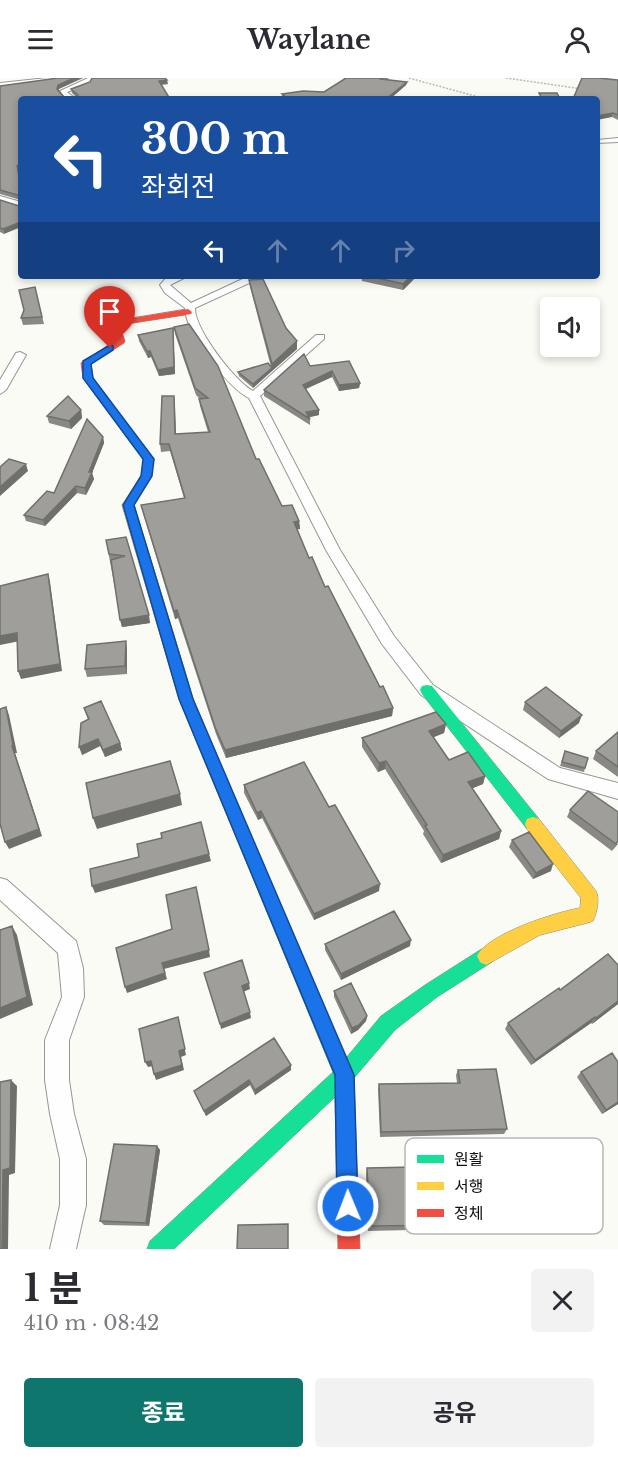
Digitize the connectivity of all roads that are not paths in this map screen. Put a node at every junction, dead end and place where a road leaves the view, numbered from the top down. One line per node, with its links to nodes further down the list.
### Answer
1 (65, 78): 5 (street)
2 (90, 78): 6 (street)
3 (603, 78): 4 (street)
4 (618, 80)
5 (0, 85)
6 (66, 96)
7 (618, 140): 8 (street)
8 (600, 142)
9 (0, 199): 10 (street)
10 (18, 204)
11 (174, 279): 13 (street)
12 (251, 279): 13 (street)
13 (189, 309): 17 (street); 21 (street)
14 (320, 338): 17 (street)
15 (20, 354): 16 (street)
16 (0, 390)
17 (254, 396): 18 (street)
18 (427, 690): 19 (street); 21 (street)
19 (618, 791)
20 (0, 886): 22 (street)
21 (344, 1075): 23 (street); 24 (street)
22 (63, 1249)
23 (158, 1249)
24 (349, 1249)

